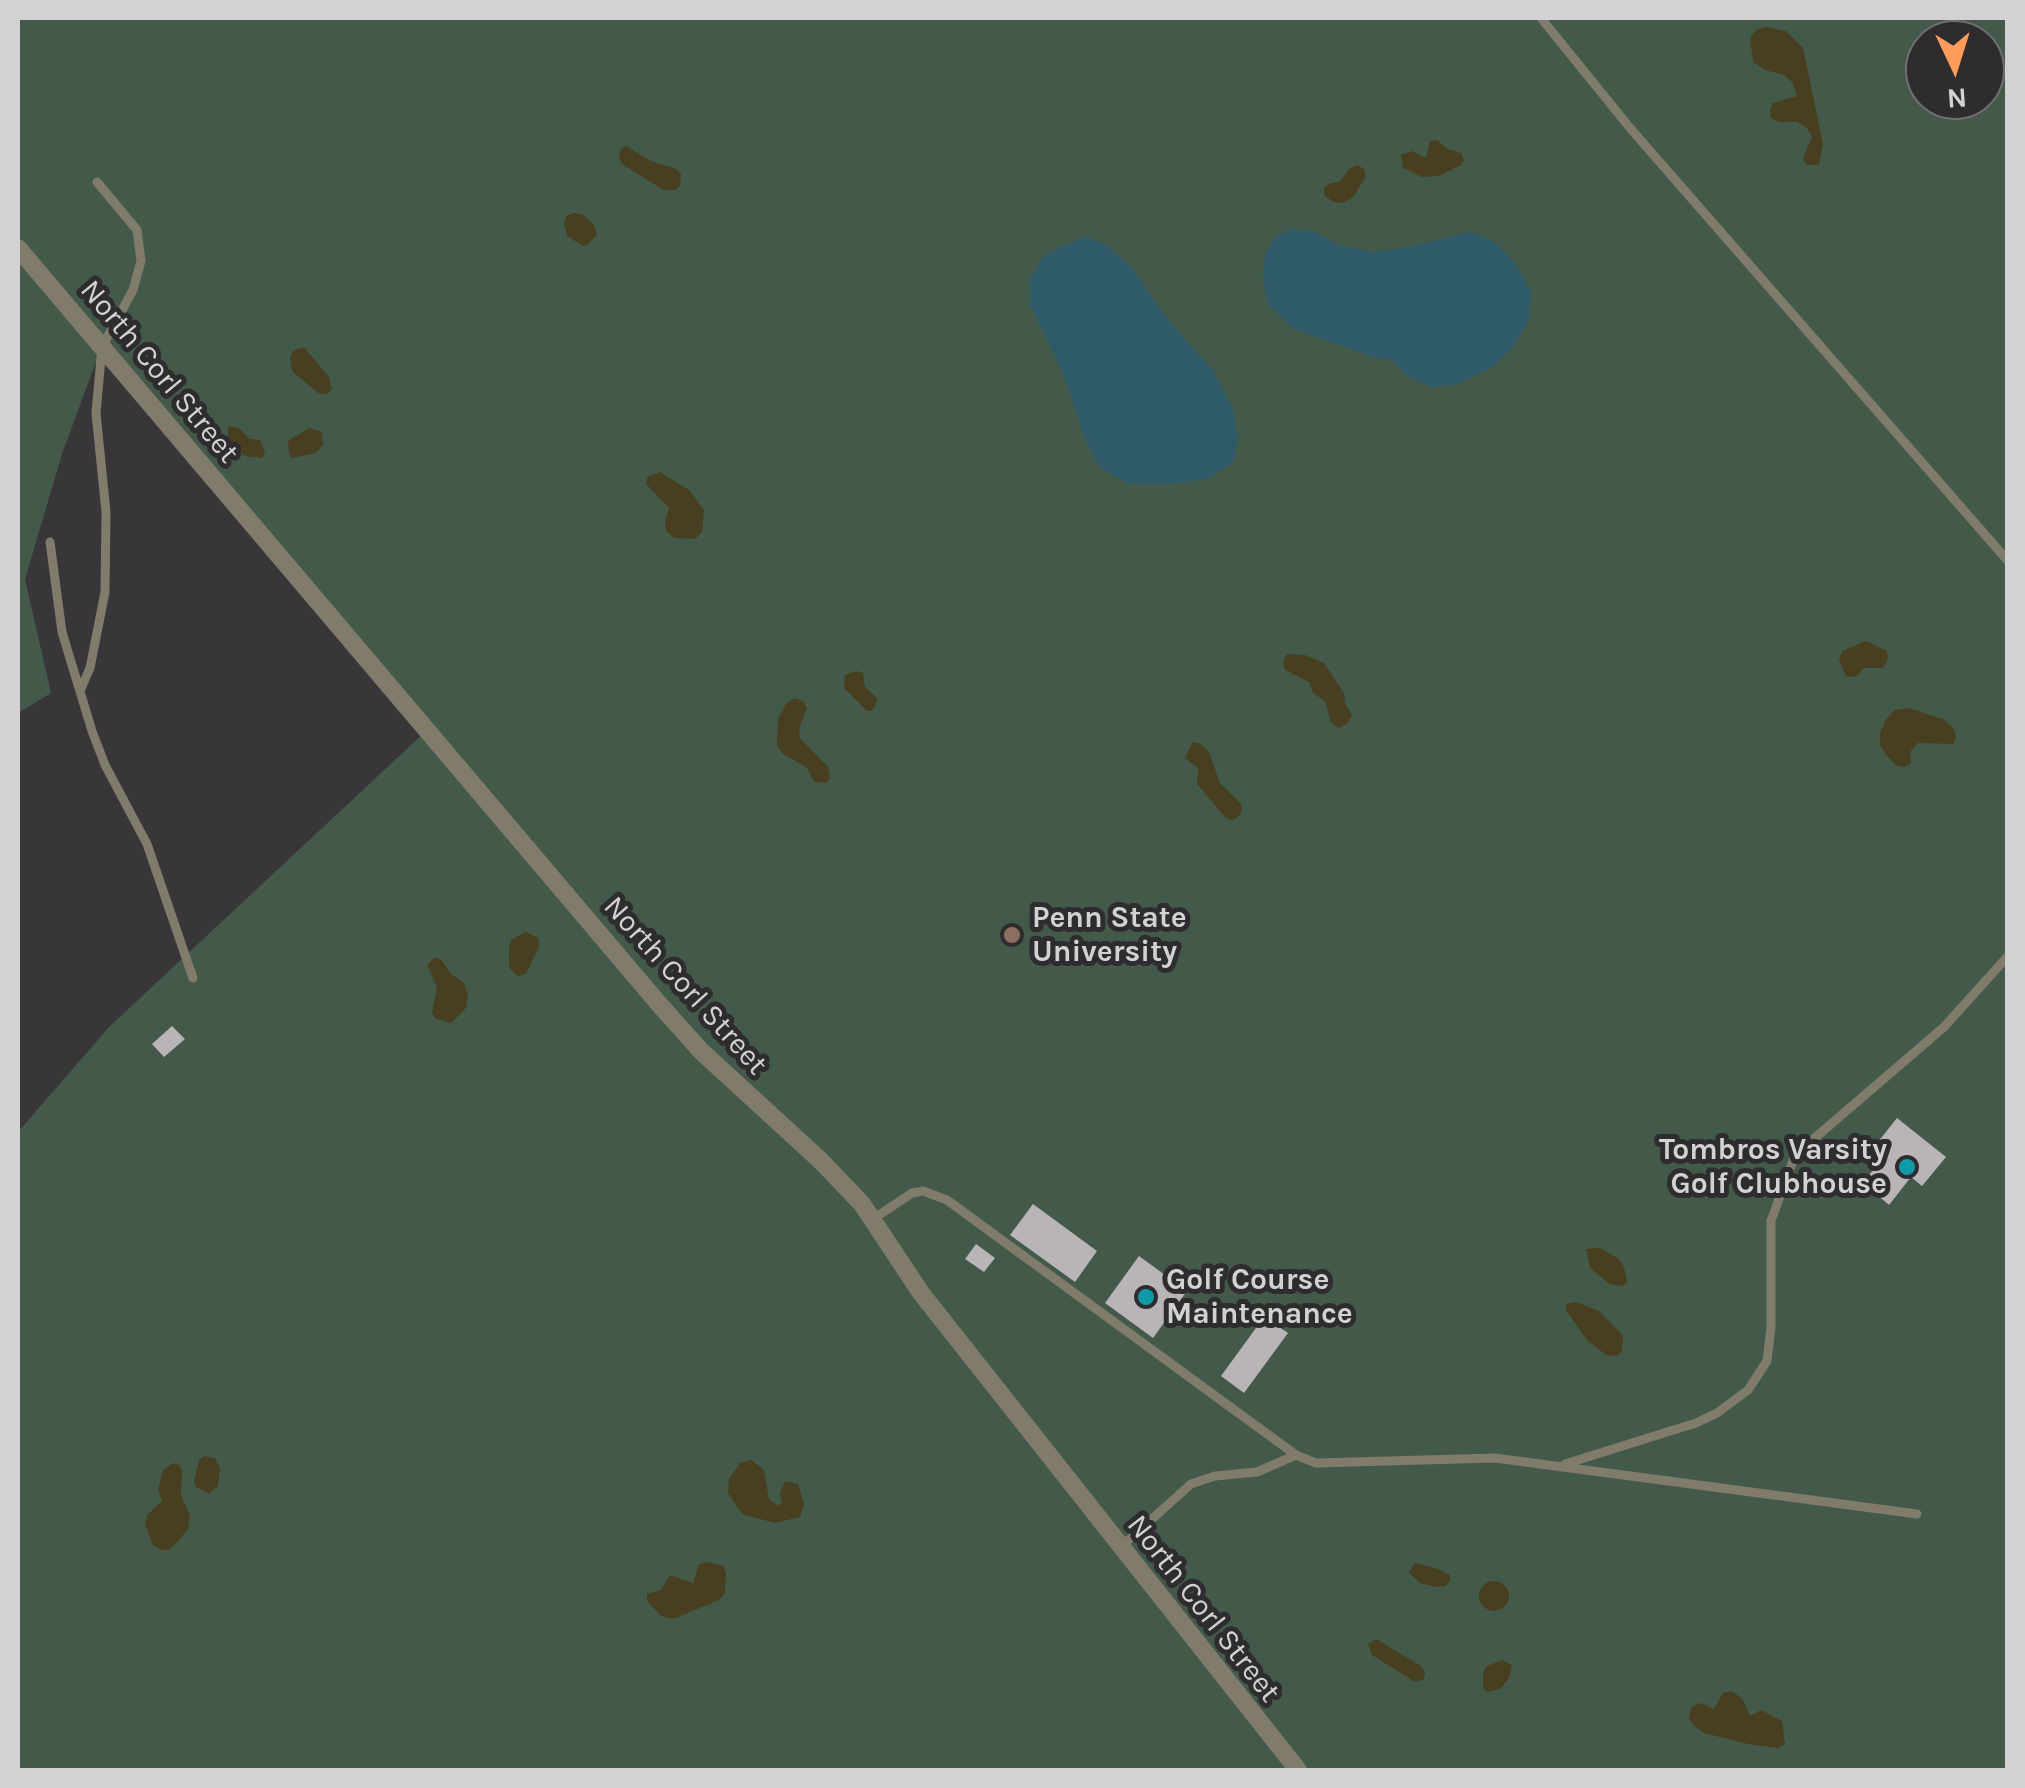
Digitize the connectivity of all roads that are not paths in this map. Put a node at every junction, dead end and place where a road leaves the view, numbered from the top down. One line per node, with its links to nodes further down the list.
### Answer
1 (1541, 18): 6 (lane)
2 (97, 182): 4 (lane)
3 (18, 248): 4 (street, North Corl Street)
4 (102, 347): 7 (lane); 10 (street, North Corl Street)
5 (50, 542): 7 (lane)
6 (2008, 561)
7 (80, 691): 9 (lane)
8 (2008, 956): 12 (lane)
9 (193, 978)
10 (872, 1219): 11 (lane); 14 (street, North Corl Street)
11 (1296, 1455): 12 (lane); 14 (lane)
12 (1561, 1465): 13 (lane)
13 (1917, 1514)
14 (1119, 1548): 15 (street, North Corl Street)
15 (1298, 1770)

